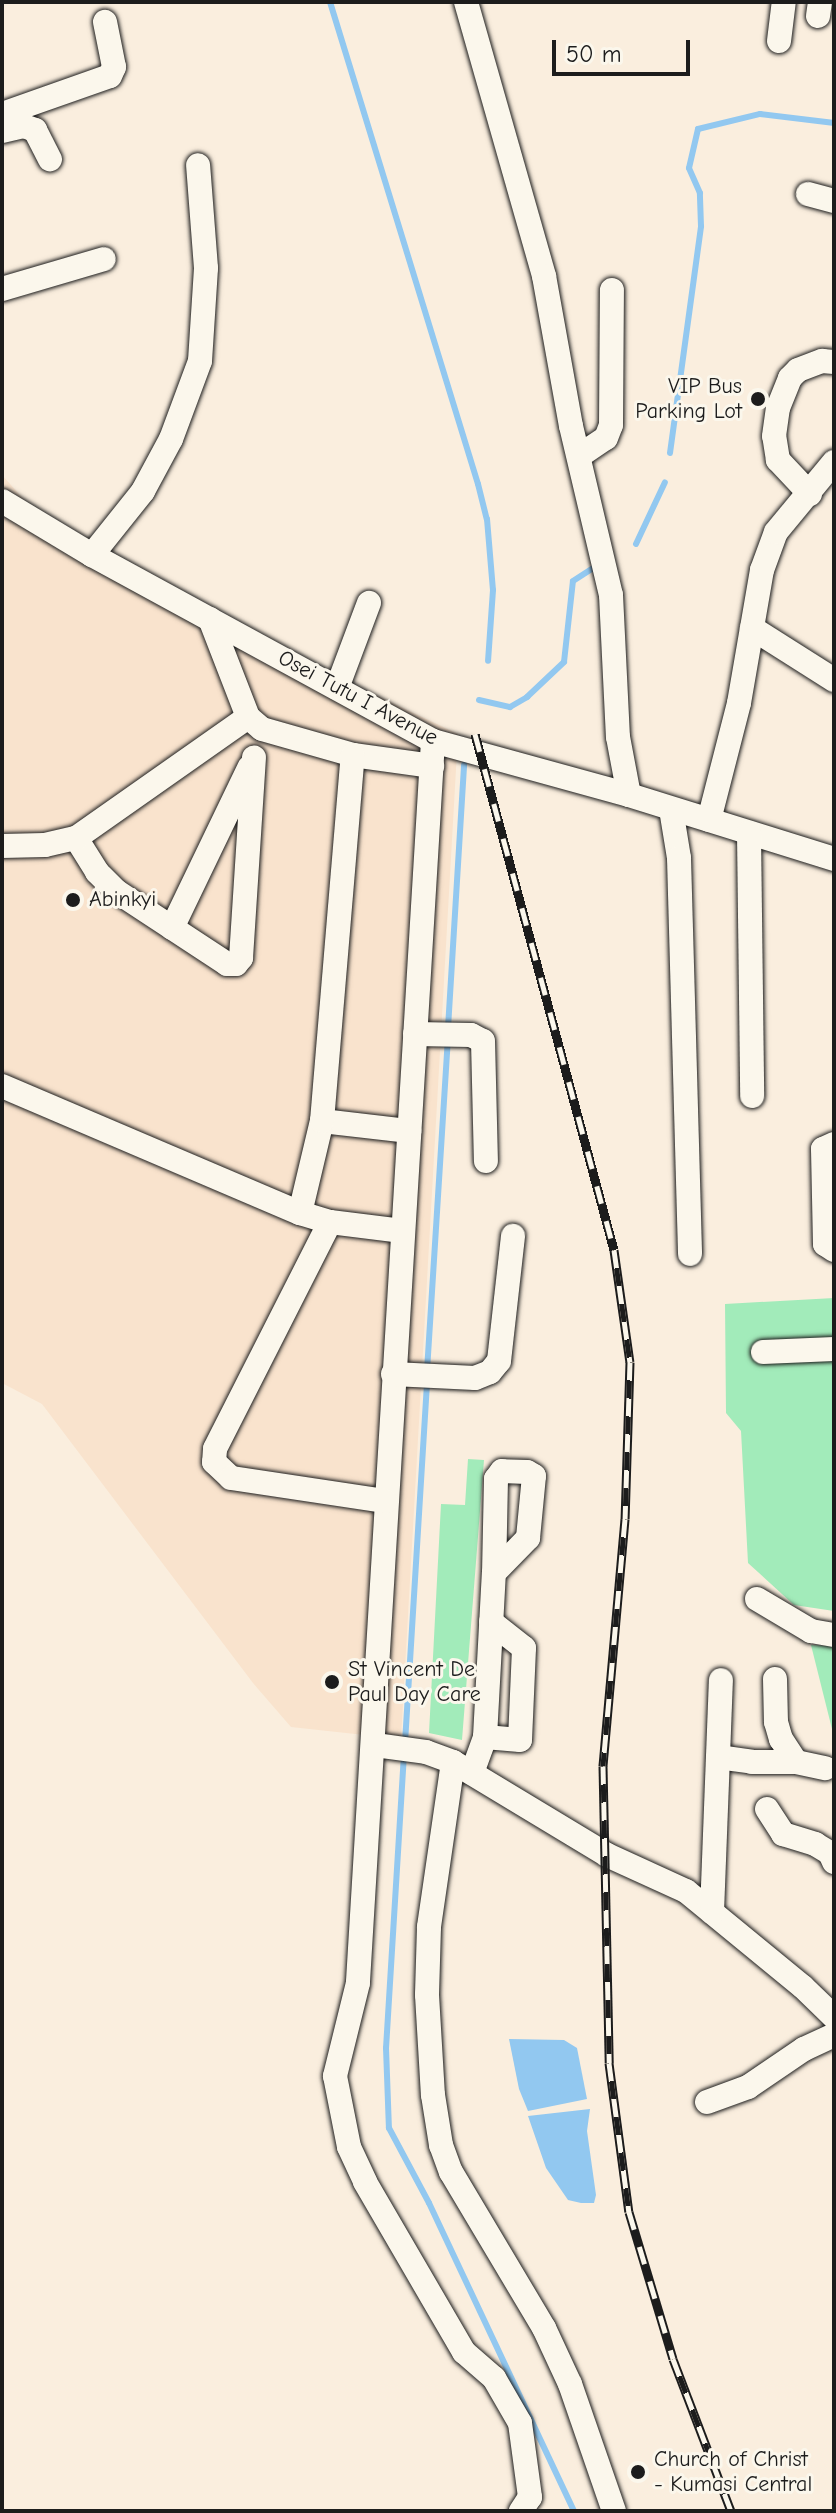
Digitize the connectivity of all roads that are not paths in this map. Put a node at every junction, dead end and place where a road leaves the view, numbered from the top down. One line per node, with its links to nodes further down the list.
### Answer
1 (466, 2): 15 (street)
2 (784, 2): 4 (street)
3 (105, 22): 5 (street)
4 (779, 41)
5 (2, 114)
6 (2, 131): 7 (street)
7 (50, 159)
8 (198, 165): 19 (street)
9 (808, 194): 10 (street)
10 (834, 201)
11 (104, 259): 12 (street)
12 (2, 289)
13 (612, 290): 15 (street)
14 (834, 362): 17 (street)
15 (579, 456): 30 (street)
16 (834, 462): 17 (street)
17 (810, 494): 22 (street)
18 (2, 501): 19 (street, Osei Tutu I Avenue)
19 (92, 555): 21 (street, Osei Tutu I Avenue)
20 (369, 603): 24 (street)
21 (210, 619): 24 (street, Osei Tutu I Avenue); 25 (street)
22 (752, 628): 23 (street); 32 (street)
23 (834, 680)
24 (337, 688): 26 (street, Osei Tutu I Avenue)
25 (255, 723): 27 (street); 28 (street); 34 (street)
26 (433, 741): 29 (street); 30 (street, Osei Tutu I Avenue)
27 (353, 755): 29 (street); 41 (street)
28 (254, 757): 37 (street); 37 (street)
29 (432, 766): 38 (street)
30 (629, 795): 31 (street, Osei Tutu I Avenue)
31 (671, 809): 32 (street, Osei Tutu I Avenue); 50 (street)
32 (709, 820): 33 (street, Osei Tutu I Avenue)
33 (749, 833): 36 (street, Osei Tutu I Avenue); 40 (street)
34 (76, 838): 35 (street); 37 (street)
35 (2, 846)
36 (834, 859)
37 (172, 928)
38 (415, 1034): 42 (street); 44 (street)
39 (2, 1086): 45 (street)
40 (752, 1096)
41 (322, 1121): 42 (street); 45 (street)
42 (409, 1131): 47 (street)
43 (834, 1144): 49 (street)
44 (486, 1161)
45 (300, 1213): 46 (street)
46 (330, 1222): 47 (street); 54 (street)
47 (402, 1231): 53 (street)
48 (513, 1236): 53 (street)
49 (834, 1250)
50 (690, 1254)
51 (834, 1349): 52 (street)
52 (763, 1352)
53 (393, 1374): 54 (street)
54 (385, 1501): 62 (street)
55 (494, 1573): 57 (street)
56 (757, 1599): 58 (street)
57 (491, 1622): 61 (street); 61 (street)
58 (834, 1635)
59 (775, 1679): 64 (street)
60 (721, 1680): 63 (street)
61 (485, 1737): 65 (street)
62 (383, 1746): 65 (street); 73 (street)
63 (718, 1757): 64 (street); 69 (street)
64 (796, 1762): 66 (street)
65 (462, 1768): 69 (street); 74 (street)
66 (825, 1768)
67 (767, 1809): 68 (street)
68 (834, 1862)
69 (712, 1912): 70 (street)
70 (834, 2017)
71 (834, 2035): 72 (street)
72 (707, 2102)
73 (521, 2511)
74 (614, 2511)

